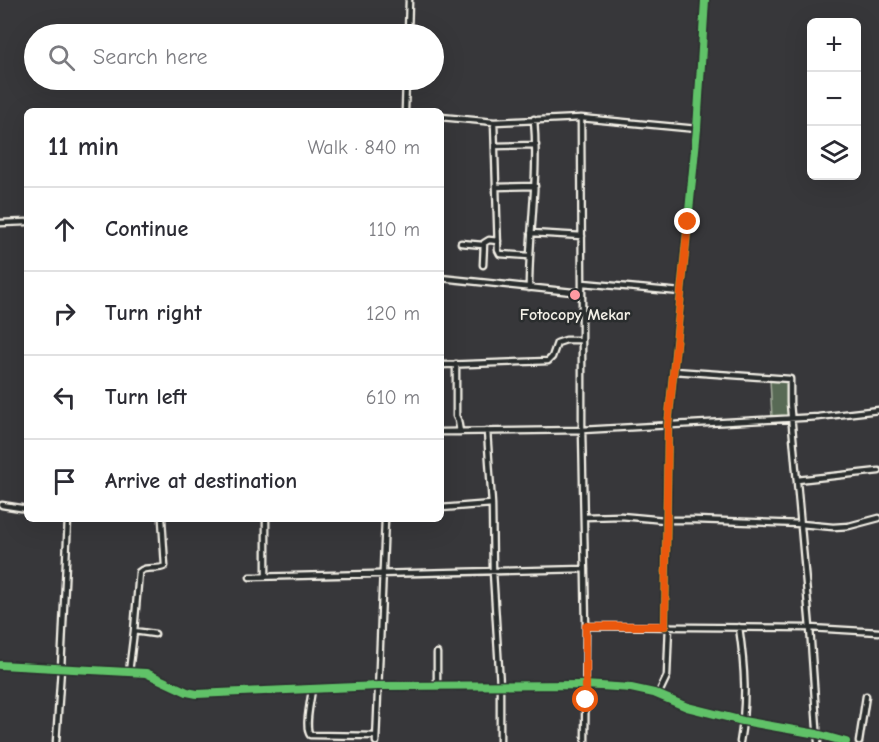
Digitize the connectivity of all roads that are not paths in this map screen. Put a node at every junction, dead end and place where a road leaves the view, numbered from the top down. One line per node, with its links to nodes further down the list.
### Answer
1 (409, 0): 3 (street)
2 (705, 0): 10 (street)
3 (408, 24)
4 (406, 90): 5 (street)
5 (405, 108)
6 (444, 117): 9 (street)
7 (581, 118): 8 (street); 10 (street); 18 (street)
8 (534, 119): 9 (street); 11 (street)
9 (494, 122): 12 (street)
10 (697, 129): 27 (street)
11 (536, 145): 12 (street); 13 (street)
12 (495, 146): 14 (street)
13 (536, 186): 14 (street); 17 (street)
14 (496, 187): 19 (street)
15 (24, 222): 16 (street)
16 (0, 223)
17 (531, 233): 18 (street); 22 (street)
18 (582, 236): 25 (street)
19 (498, 241): 21 (street); 22 (street)
20 (461, 243): 21 (street)
21 (483, 245): 23 (street)
22 (529, 256): 26 (street)
23 (483, 265)
24 (444, 278): 26 (street)
25 (583, 283): 27 (street); 28 (street)
26 (529, 288): 28 (street)
27 (681, 292): 32 (street)
28 (582, 293): 29 (street)
29 (581, 340): 30 (street); 36 (street)
30 (456, 364): 31 (street); 39 (street)
31 (444, 365)
32 (674, 372): 34 (street); 35 (street)
33 (879, 410): 34 (street)
34 (792, 418): 35 (street); 41 (street)
35 (668, 426): 36 (street); 48 (street)
36 (582, 430): 37 (street); 46 (street)
37 (487, 431): 39 (street); 42 (street)
38 (444, 432): 39 (street)
39 (460, 432)
40 (879, 471): 41 (street)
41 (797, 480): 53 (street)
42 (492, 504): 44 (street); 55 (street)
43 (2, 505): 45 (street)
44 (444, 508)
45 (24, 509)
46 (584, 517): 48 (street); 54 (street)
47 (879, 519): 53 (street)
48 (665, 520): 53 (street); 60 (street)
49 (68, 522): 68 (street)
50 (162, 522): 63 (street)
51 (267, 522): 57 (street)
52 (385, 522): 56 (street)
53 (801, 524): 62 (street)
54 (585, 569): 55 (street); 59 (street)
55 (493, 572): 56 (street); 70 (street)
56 (384, 574): 57 (street); 72 (street)
57 (266, 576): 58 (street)
58 (250, 577)
59 (586, 626): 60 (street); 71 (street)
60 (667, 626): 61 (street); 75 (street)
61 (739, 627): 62 (street); 77 (street)
62 (810, 628): 64 (street); 78 (street)
63 (134, 631): 65 (street); 69 (street)
64 (879, 632)
65 (155, 634)
66 (436, 653): 73 (street)
67 (0, 665): 68 (street)
68 (61, 669): 69 (street); 80 (street)
69 (129, 672): 74 (street)
70 (500, 685): 71 (street); 73 (street); 81 (street)
71 (585, 685): 75 (street); 82 (street)
72 (378, 686): 73 (street); 74 (street); 79 (street)
73 (437, 686)
74 (312, 689): 79 (street)
75 (656, 694): 77 (street)
76 (866, 696): 86 (street)
77 (743, 722): 78 (street); 83 (street)
78 (817, 734): 84 (street); 85 (street)
79 (376, 739)
80 (56, 742)
81 (500, 742)
82 (585, 742)
83 (740, 742)
84 (818, 742)
85 (846, 742)
86 (859, 742)

